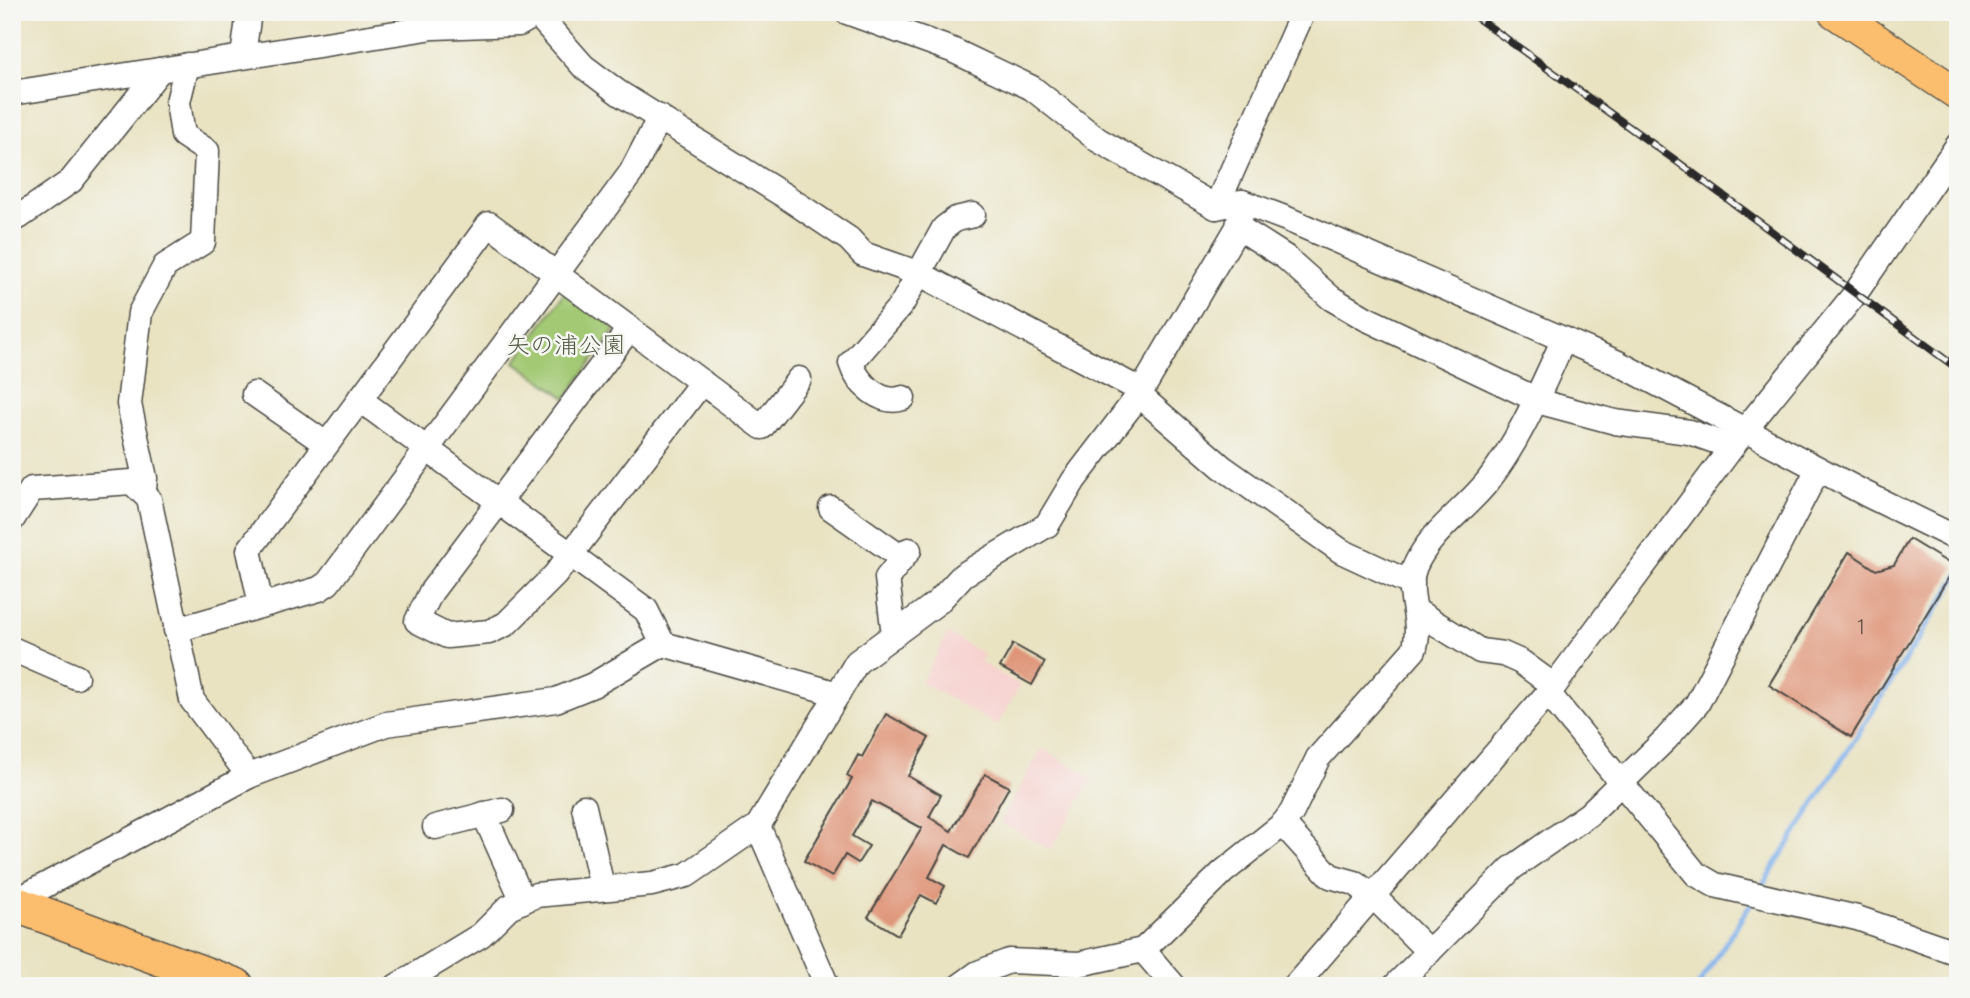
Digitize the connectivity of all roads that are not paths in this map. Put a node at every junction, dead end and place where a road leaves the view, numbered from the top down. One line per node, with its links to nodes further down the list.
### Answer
1 (249, 12): 6 (street)
2 (1303, 12): 14 (street)
3 (1835, 12): 10 (main road)
4 (539, 13): 6 (street); 11 (street)
5 (852, 13): 14 (street)
6 (243, 56): 7 (street)
7 (187, 65): 8 (street); 34 (street)
8 (160, 70): 9 (street); 16 (street)
9 (12, 93)
10 (1958, 94)
11 (660, 117): 18 (street); 19 (street)
12 (1958, 145): 29 (street)
13 (1242, 202): 14 (street); 17 (street); 21 (street)
14 (1216, 207)
15 (972, 215): 19 (street)
16 (12, 218)
17 (1238, 227): 24 (street); 28 (street)
18 (557, 273): 20 (street); 27 (street); 31 (street)
19 (920, 274): 24 (street); 26 (street)
20 (630, 328): 23 (street); 35 (street)
21 (1564, 339): 28 (street); 29 (street)
22 (799, 379): 23 (street)
23 (702, 382): 39 (street)
24 (1140, 393): 40 (street); 44 (street)
25 (254, 394): 30 (street)
26 (903, 398)
27 (359, 399): 30 (street); 31 (street)
28 (1536, 400): 29 (street); 40 (street)
29 (1738, 439): 32 (street); 48 (street)
30 (326, 444): 41 (street)
31 (428, 448): 35 (street); 41 (street)
32 (1818, 469): 38 (street); 51 (street)
33 (22, 484): 34 (street); 37 (street)
34 (144, 491): 43 (street)
35 (499, 502): 39 (street); 39 (street)
36 (831, 508): 44 (street)
37 (12, 520)
38 (1958, 539)
39 (570, 555): 45 (street)
40 (1412, 584): 42 (street)
41 (261, 605): 43 (street)
42 (1416, 611): 48 (street); 53 (street)
43 (176, 630): 50 (street)
44 (894, 635): 49 (street)
45 (663, 644): 49 (street); 50 (street)
46 (12, 649): 47 (street)
47 (76, 677)
48 (1551, 690): 51 (street); 57 (street)
49 (838, 694): 54 (street)
50 (249, 776): 59 (street)
51 (1623, 782): 61 (street); 62 (street)
52 (584, 807): 56 (street)
53 (1283, 824): 57 (street); 60 (street)
54 (758, 826): 56 (street); 65 (street)
55 (435, 827): 58 (street)
56 (602, 887): 58 (street)
57 (1373, 896): 61 (street); 68 (street)
58 (523, 901): 64 (street)
59 (12, 903): 63 (highway)
60 (1143, 950): 66 (street); 67 (street)
61 (1429, 952): 69 (street)
62 (1958, 953)
63 (236, 986)
64 (397, 986)
65 (827, 986)
66 (960, 986)
67 (1174, 986)
68 (1295, 986)
69 (1395, 986)

